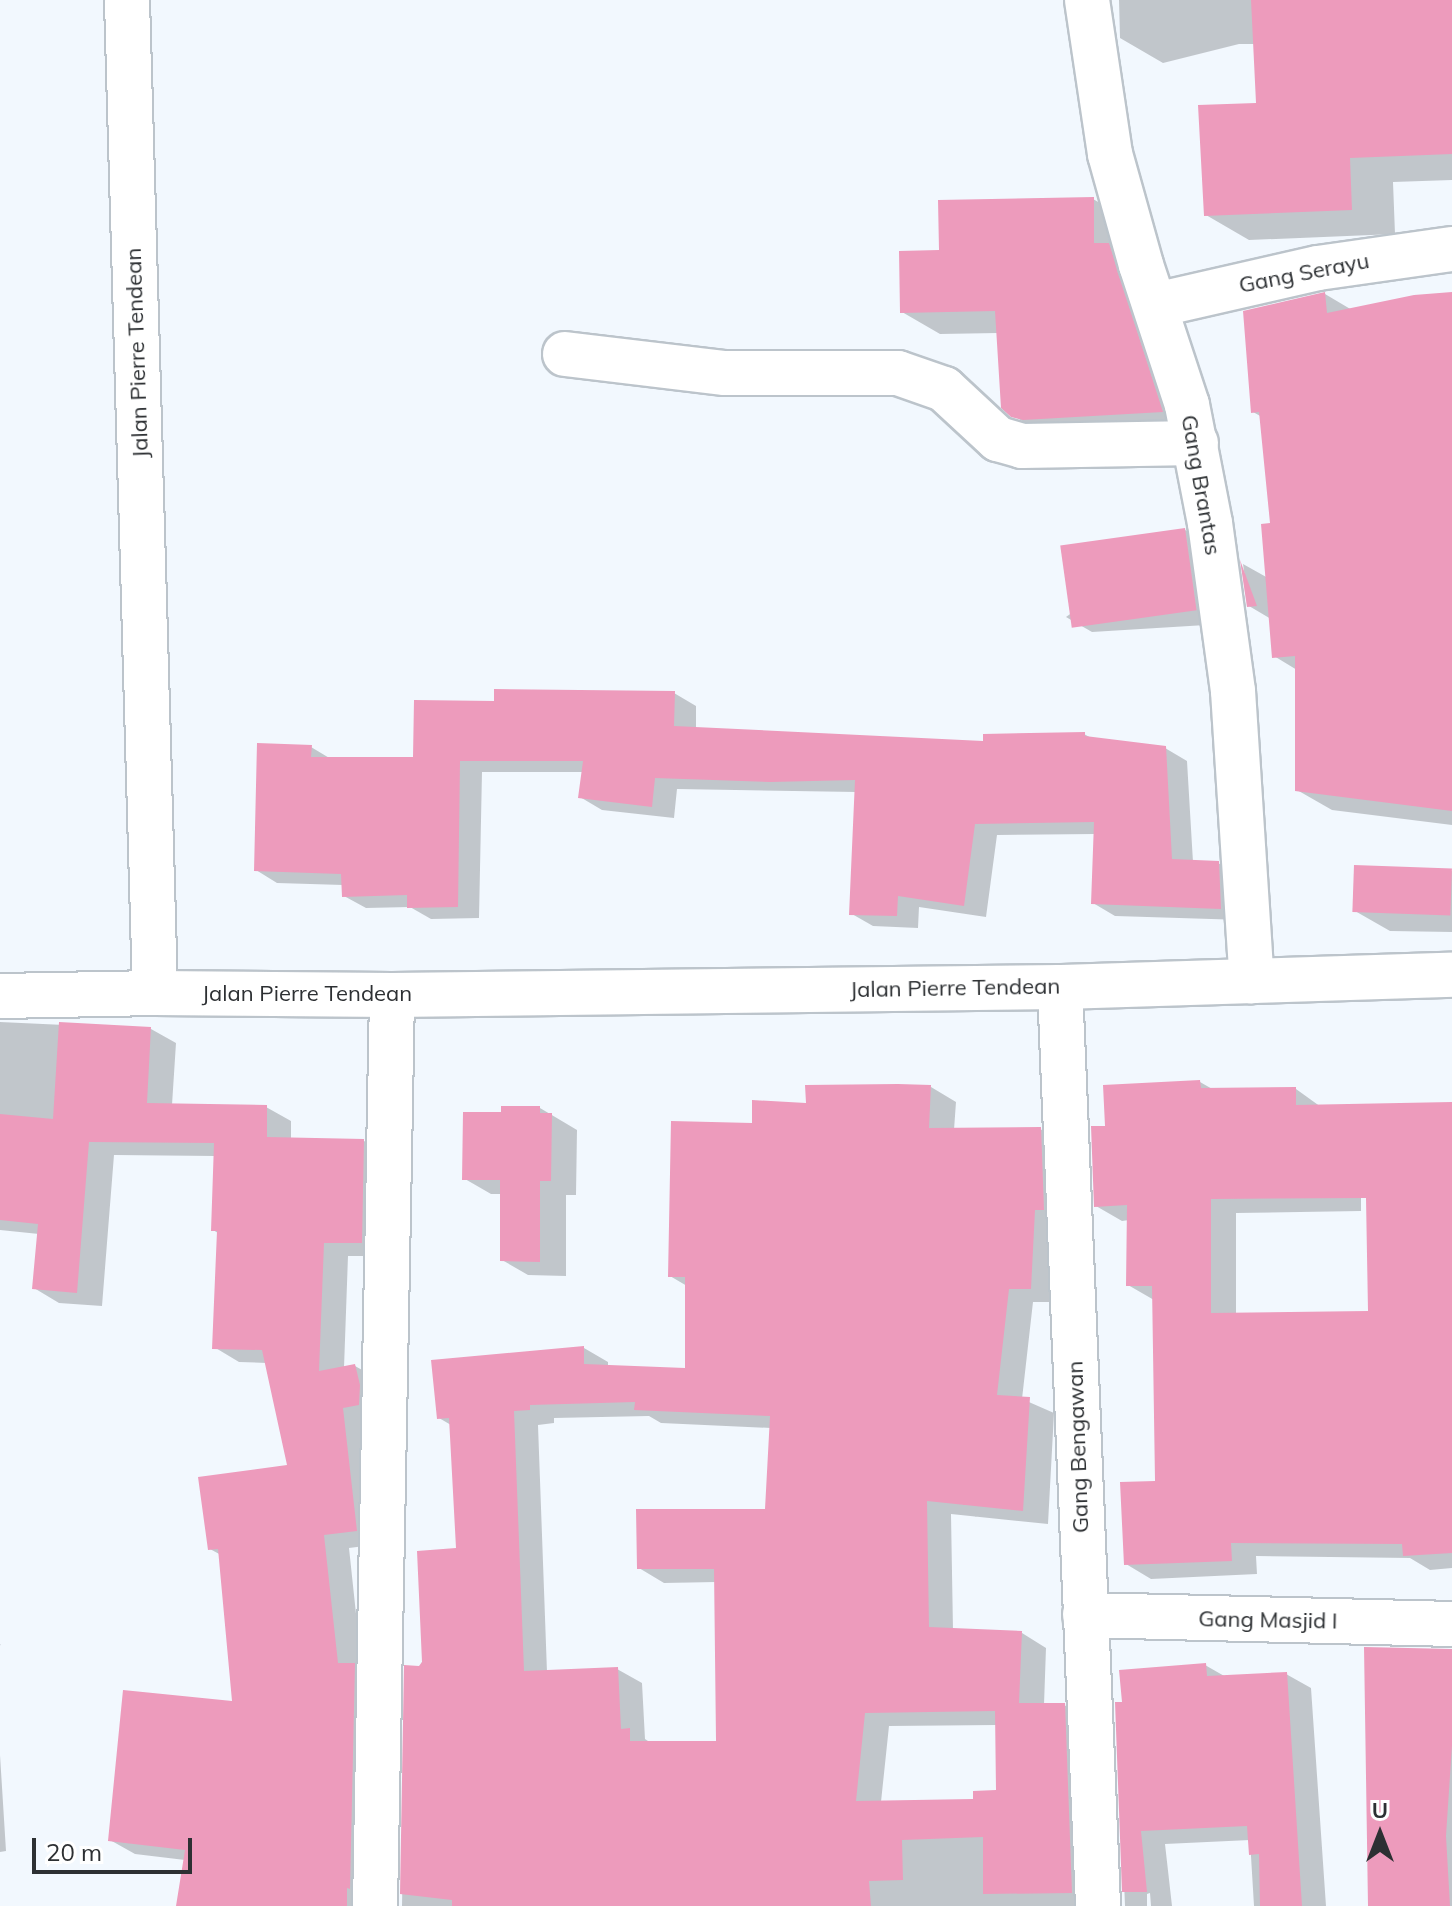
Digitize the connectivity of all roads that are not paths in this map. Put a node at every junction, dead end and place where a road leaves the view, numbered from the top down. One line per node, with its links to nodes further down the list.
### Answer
1 (127, 0): 10 (street, Jalan Pierre Tendean)
2 (1087, 0): 4 (street, Gang Brantas)
3 (1452, 249): 4 (street, Gang Serayu)
4 (1156, 305): 6 (street, Gang Brantas)
5 (565, 354): 6 (street)
6 (1196, 443): 8 (street, Gang Brantas)
7 (1452, 975): 8 (street, Jalan Pierre Tendean)
8 (1252, 981): 9 (street, Jalan Pierre Tendean)
9 (1060, 987): 11 (street, Jalan Pierre Tendean); 13 (street, Gang Bengawan)
10 (155, 993): 11 (street, Jalan Pierre Tendean); 12 (street)
11 (392, 995): 15 (street)
12 (0, 996)
13 (1085, 1615): 14 (street, Gang Masjid I); 16 (street, Gang Bengawan)
14 (1452, 1624)
15 (375, 1906)
16 (1098, 1906)

